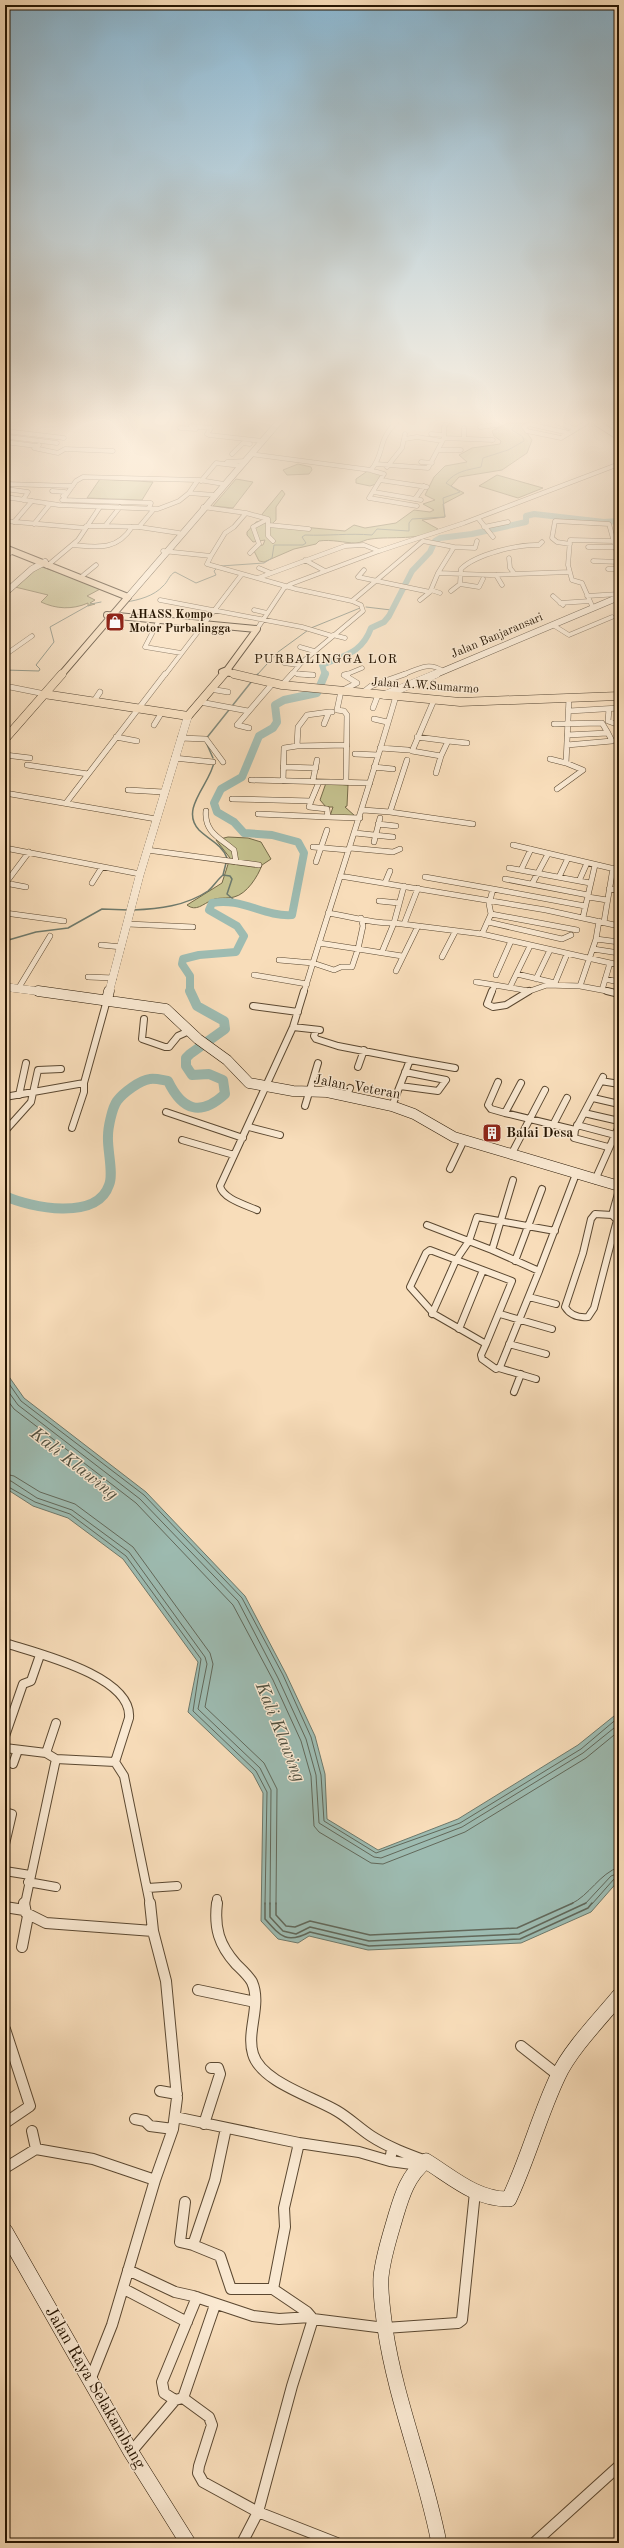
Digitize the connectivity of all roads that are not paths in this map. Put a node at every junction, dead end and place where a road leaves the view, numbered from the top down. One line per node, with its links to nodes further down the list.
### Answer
1 (477, 541): 16 (street)
2 (74, 542): 15 (street)
3 (120, 542): 15 (street)
4 (172, 542): 21 (street)
5 (173, 542): 21 (street)
6 (220, 542): 24 (street)
7 (258, 542): 23 (street)
8 (404, 542): 22 (street)
9 (422, 542): 49 (street)
10 (427, 542): 16 (street)
11 (542, 542): 44 (street)
12 (556, 542): 13 (street)
13 (570, 544): 39 (street)
14 (5, 545): 32 (main road)
15 (72, 545): 32 (street)
16 (454, 547): 41 (street)
17 (588, 547): 19 (street)
18 (5, 548): 20 (main road)
19 (617, 550): 30 (street)
20 (13, 551): 25 (street); 32 (main road)
21 (165, 551): 24 (street); 57 (street)
22 (379, 551): 28 (street); 37 (street)
23 (250, 554)
24 (211, 556): 43 (street)
25 (5, 557)
26 (509, 558): 42 (street)
27 (291, 559): 31 (street)
28 (305, 560): 31 (street); 37 (street)
29 (593, 561): 30 (street)
30 (619, 561)
31 (300, 562): 40 (street)
32 (48, 565): 46 (main road); 55 (street)
33 (96, 565): 46 (street)
34 (259, 568): 40 (street)
35 (608, 569): 36 (street)
36 (619, 569)
37 (325, 570): 52 (street)
38 (364, 570): 49 (street)
39 (570, 572): 42 (street); 60 (street)
40 (271, 573): 47 (street)
41 (438, 573): 44 (street); 53 (street)
42 (514, 573): 45 (street)
43 (242, 574): 47 (street); 66 (street)
44 (461, 574): 45 (street); 50 (street)
45 (496, 575): 51 (street)
46 (80, 578): 57 (main road)
47 (258, 578): 52 (street)
48 (482, 579): 50 (street)
49 (376, 581): 53 (street); 63 (street)
50 (460, 584): 54 (street)
51 (502, 584)
52 (286, 586): 63 (street); 67 (street)
53 (431, 591): 56 (street); 62 (street)
54 (451, 591)
55 (5, 593)
56 (440, 593)
57 (126, 596): 68 (main road)
58 (553, 596): 60 (street)
59 (619, 597): 60 (street); 64 (street, Jalan Banjaransari)
60 (588, 598): 64 (street)
61 (160, 600): 66 (street)
62 (420, 600)
63 (352, 601): 76 (street)
64 (593, 608): 73 (street, Jalan Banjaransari)
65 (254, 610): 67 (street)
66 (212, 611): 71 (street); 72 (street)
67 (268, 613): 71 (street)
68 (110, 616): 70 (main road); 96 (main road)
69 (612, 617): 73 (street)
70 (159, 620): 72 (main road); 80 (street)
71 (262, 621): 74 (street); 76 (street)
72 (202, 624): 74 (main road); 80 (street)
73 (553, 625): 85 (street, Jalan Banjaransari)
74 (257, 629): 86 (main road)
75 (32, 636): 81 (street)
76 (333, 636): 77 (street); 79 (street)
77 (345, 638)
78 (300, 647): 79 (street)
79 (314, 651): 83 (street)
80 (181, 653): 105 (street)
81 (5, 655)
82 (284, 663): 83 (street)
83 (298, 665): 87 (street)
84 (362, 668): 93 (street)
85 (442, 671): 97 (street); 98 (street, Jalan Banjaransari)
86 (227, 672): 89 (main road, Jalan A.W.Sumarmo); 92 (main road)
87 (292, 673): 88 (street); 90 (street)
88 (313, 674)
89 (273, 683): 90 (main road, Jalan A.W.Sumarmo); 110 (street)
90 (282, 685): 93 (main road, Jalan A.W.Sumarmo)
91 (5, 686): 96 (street)
92 (210, 689): 95 (street); 104 (main road)
93 (341, 691): 97 (main road, Jalan A.W.Sumarmo); 109 (street)
94 (100, 692): 103 (street)
95 (228, 692)
96 (42, 693): 103 (main road); 123 (main road); 129 (main road)
97 (362, 693): 98 (main road, Jalan A.W.Sumarmo)
98 (381, 695): 99 (main road, Jalan A.W.Sumarmo); 106 (street)
99 (396, 696): 102 (main road, Jalan A.W.Sumarmo); 116 (street)
100 (619, 696): 101 (main road, Jalan A.W.Sumarmo)
101 (568, 698): 102 (main road, Jalan A.W.Sumarmo); 111 (street)
102 (434, 700): 127 (street)
103 (94, 702): 105 (main road)
104 (200, 702): 110 (street); 114 (main road)
105 (139, 708): 112 (main road); 126 (street)
106 (373, 708)
107 (619, 708): 108 (street)
108 (609, 709): 111 (street); 121 (street)
109 (337, 710): 113 (street); 132 (street)
110 (248, 711): 122 (street)
111 (568, 711): 119 (street)
112 (162, 712): 114 (main road); 120 (street)
113 (329, 712): 117 (street); 135 (street)
114 (188, 716): 128 (street)
115 (374, 719): 116 (street)
116 (387, 722): 136 (street)
117 (324, 724)
118 (554, 724): 119 (street)
119 (568, 724): 124 (street); 125 (street)
120 (154, 725)
121 (619, 725)
122 (249, 728)
123 (5, 733)
124 (608, 733): 125 (street); 134 (street)
125 (567, 734): 134 (street)
126 (116, 737): 130 (street); 156 (street)
127 (417, 737): 131 (street); 137 (street)
128 (180, 738): 143 (street); 148 (street)
129 (5, 739)
130 (137, 741)
131 (448, 741): 133 (street); 141 (street)
132 (347, 744): 135 (street); 161 (street)
133 (467, 744)
134 (567, 745): 149 (street)
135 (297, 746): 152 (street)
136 (380, 748): 137 (street); 140 (street)
137 (411, 750): 141 (street)
138 (5, 754): 142 (street)
139 (356, 754): 140 (street)
140 (378, 755): 151 (street)
141 (441, 756): 155 (street)
142 (30, 758)
143 (174, 758): 147 (street); 165 (street)
144 (550, 759): 149 (street)
145 (317, 760): 153 (street)
146 (407, 760): 172 (street)
147 (213, 762)
148 (223, 762)
149 (566, 763): 163 (street)
150 (27, 765): 156 (street)
151 (374, 767): 154 (street); 162 (street)
152 (283, 768): 153 (street); 159 (street)
153 (316, 768): 158 (street)
154 (394, 769)
155 (436, 773)
156 (88, 774): 169 (street)
157 (250, 780): 159 (street)
158 (313, 780): 159 (street); 160 (street)
159 (283, 781)
160 (319, 782): 161 (street); 168 (street)
161 (346, 782): 162 (street)
162 (370, 782): 170 (street)
163 (557, 789)
164 (128, 790): 165 (street)
165 (163, 792): 177 (street)
166 (5, 793): 169 (street)
167 (232, 799): 168 (street)
168 (311, 802): 174 (street)
169 (66, 803): 177 (street)
170 (362, 810): 172 (street); 175 (street)
171 (206, 811): 197 (street)
172 (390, 812): 179 (street)
173 (258, 814): 174 (street)
174 (328, 817): 175 (street)
175 (360, 818): 182 (street)
176 (380, 818): 178 (street)
177 (156, 819): 193 (street)
178 (378, 824): 180 (street); 183 (street)
179 (473, 824)
180 (396, 826)
181 (327, 830): 188 (street)
182 (355, 833): 183 (street); 190 (street)
183 (375, 835): 184 (street); 185 (street)
184 (393, 837)
185 (374, 842)
186 (514, 845): 192 (street)
187 (313, 846): 188 (street)
188 (323, 847): 190 (street); 198 (street)
189 (5, 848): 194 (street)
190 (349, 849): 191 (street); 209 (street)
191 (400, 849)
192 (531, 849): 195 (street); 205 (street)
193 (147, 850): 197 (street); 208 (street)
194 (29, 852): 202 (street); 217 (street)
195 (548, 854): 196 (street); 207 (street)
196 (568, 858): 199 (street); 211 (street)
197 (232, 861): 200 (street)
198 (316, 862)
199 (587, 863): 201 (street); 213 (street)
200 (259, 865)
201 (595, 865): 204 (street); 219 (street)
202 (102, 866): 208 (street); 214 (street)
203 (509, 868): 205 (street)
204 (616, 869): 224 (street)
205 (521, 870): 207 (street)
206 (390, 871): 215 (street)
207 (537, 873): 211 (street); 218 (street)
208 (140, 874): 243 (street)
209 (340, 876): 215 (street); 235 (street)
210 (425, 877): 223 (street)
211 (559, 877): 213 (street)
212 (505, 879): 216 (street)
213 (579, 881): 219 (street)
214 (92, 883)
215 (385, 883): 220 (street)
216 (524, 883): 218 (street); 226 (street)
217 (5, 884): 221 (street)
218 (532, 884): 227 (street)
219 (590, 884): 227 (street)
220 (404, 886): 222 (street); 231 (street)
221 (26, 887)
222 (418, 888): 228 (street); 244 (street)
223 (494, 889): 226 (street); 228 (street)
224 (609, 889): 225 (street); 229 (street)
225 (619, 890)
226 (520, 894): 232 (street); 233 (street)
227 (588, 896): 229 (street); 233 (street)
228 (490, 900): 232 (street); 236 (street)
229 (608, 900): 240 (street)
230 (379, 901): 231 (street)
231 (399, 903): 242 (street)
232 (514, 905): 237 (street)
233 (585, 906): 237 (street)
234 (5, 913): 239 (street)
235 (328, 913): 238 (street); 256 (street)
236 (491, 914): 241 (street); 248 (street)
237 (583, 917): 240 (street)
238 (361, 918): 242 (street); 260 (street)
239 (64, 921)
240 (601, 921): 246 (street); 253 (street)
241 (488, 922): 250 (street); 251 (street)
242 (394, 923): 244 (street); 263 (street)
243 (128, 924): 247 (street); 259 (street)
244 (404, 924): 245 (street)
245 (418, 926): 249 (street); 266 (street)
246 (619, 926)
247 (193, 927)
248 (577, 930)
249 (455, 932): 250 (street); 267 (street)
250 (482, 934): 254 (street)
251 (571, 935)
252 (50, 936): 289 (street)
253 (596, 939): 255 (street); 261 (street)
254 (511, 941): 258 (street); 276 (street)
255 (619, 942)
256 (319, 943): 260 (street); 270 (street)
257 (101, 945): 259 (street)
258 (530, 946): 262 (street); 274 (street)
259 (122, 947): 278 (street)
260 (358, 948): 263 (street); 270 (street)
261 (593, 949): 264 (street); 268 (street)
262 (550, 950): 265 (street); 279 (street)
263 (382, 952): 266 (street)
264 (619, 953)
265 (567, 954): 268 (street); 283 (street)
266 (402, 956): 273 (street)
267 (442, 957)
268 (590, 959): 271 (street); 286 (street)
269 (279, 960): 270 (street)
270 (313, 963): 284 (street)
271 (610, 963): 272 (street); 280 (street)
272 (619, 965)
273 (396, 971)
274 (517, 974): 279 (street); 288 (street)
275 (254, 975): 284 (street)
276 (496, 975)
277 (88, 977): 278 (street)
278 (114, 978): 293 (street)
279 (536, 979): 283 (street)
280 (605, 979): 282 (street); 290 (street)
281 (476, 982): 285 (street)
282 (619, 982)
283 (555, 983): 286 (street); 291 (street)
284 (307, 984): 295 (street)
285 (495, 985): 288 (street); 291 (street)
286 (580, 986): 290 (street)
287 (5, 987): 289 (street, Jalan. Veteran)
288 (510, 987): 291 (street)
289 (18, 989): 293 (street, Jalan. Veteran)
290 (602, 990): 292 (street)
291 (529, 991)
292 (619, 994)
293 (107, 1000): 298 (street, Jalan. Veteran); 308 (street)
294 (253, 1006): 295 (street)
295 (298, 1012): 297 (street)
296 (144, 1019): 298 (street)
297 (293, 1027): 299 (street); 312 (street)
298 (189, 1031): 312 (street, Jalan. Veteran)
299 (364, 1050): 300 (street); 303 (street)
300 (410, 1060): 304 (street); 306 (street)
301 (26, 1063): 317 (street)
302 (318, 1063): 315 (street)
303 (358, 1067)
304 (455, 1068)
305 (61, 1069): 316 (street)
306 (405, 1072): 311 (street); 311 (street)
307 (498, 1082): 326 (street)
308 (84, 1083): 316 (street); 333 (street)
309 (521, 1083): 326 (street)
310 (619, 1084): 321 (street)
311 (400, 1086): 324 (street)
312 (267, 1087): 315 (street, Jalan. Veteran); 332 (street)
313 (350, 1088): 319 (street)
314 (545, 1090): 328 (street)
315 (308, 1091): 319 (street, Jalan. Veteran); 323 (street)
316 (33, 1093): 317 (street); 335 (street)
317 (19, 1095): 318 (street)
318 (5, 1097)
319 (346, 1097): 324 (street, Jalan. Veteran)
320 (567, 1098): 330 (street)
321 (593, 1098): 322 (street); 327 (street)
322 (619, 1104)
323 (305, 1106)
324 (392, 1106): 340 (street, Jalan. Veteran)
325 (166, 1112): 338 (street)
326 (505, 1113): 328 (street)
327 (584, 1113): 329 (street); 334 (street)
328 (529, 1120): 330 (street); 343 (street)
329 (619, 1121)
330 (553, 1125): 334 (street)
331 (619, 1126): 337 (street)
332 (249, 1127): 336 (street); 338 (street)
333 (72, 1128)
334 (576, 1128): 337 (street); 341 (street)
335 (5, 1131)
336 (280, 1135)
337 (615, 1135): 341 (street)
338 (243, 1138): 342 (street)
339 (182, 1140): 342 (street)
340 (464, 1140): 343 (street, Jalan. Veteran); 344 (street)
341 (608, 1147): 347 (street)
342 (234, 1155): 351 (street)
343 (511, 1155): 345 (street, Jalan. Veteran)
344 (450, 1169)
345 (576, 1174): 347 (street, Jalan. Veteran); 356 (street)
346 (513, 1180): 353 (street)
347 (595, 1180): 348 (street, Jalan. Veteran)
348 (619, 1186)
349 (542, 1190): 355 (street)
350 (619, 1190): 352 (street)
351 (257, 1210)
352 (612, 1215): 352 (street)
353 (502, 1220): 355 (street); 357 (street); 358 (street)
354 (427, 1225): 357 (street)
355 (529, 1226): 356 (street); 360 (street)
356 (555, 1231): 362 (street)
357 (469, 1241): 358 (street); 359 (street)
358 (492, 1250): 360 (street)
359 (456, 1260): 361 (street); 365 (street); 365 (street)
360 (515, 1261): 362 (street)
361 (483, 1270): 366 (street); 368 (street)
362 (539, 1271): 363 (street)
363 (529, 1297): 364 (street); 367 (street)
364 (556, 1304)
365 (432, 1314): 368 (street)
366 (500, 1314): 367 (street); 370 (street)
367 (519, 1319): 369 (street); 371 (street)
368 (459, 1329): 370 (street)
369 (552, 1329)
370 (486, 1344): 373 (street)
371 (509, 1344): 372 (street); 373 (street)
372 (546, 1354)
373 (499, 1368): 374 (street)
374 (521, 1374): 375 (street); 376 (street)
375 (536, 1379)
376 (514, 1392)
377 (5, 1643): 378 (street)
378 (40, 1655): 380 (street); 385 (street)
379 (56, 1723): 383 (street)
380 (5, 1736)
381 (5, 1748): 382 (street)
382 (18, 1750): 383 (street); 386 (street)
383 (46, 1753): 384 (street)
384 (56, 1759): 385 (street); 390 (street)
385 (115, 1762): 393 (street)
386 (13, 1764)
387 (5, 1812): 388 (street)
388 (5, 1844)
389 (5, 1871): 390 (street)
390 (29, 1878): 392 (street); 396 (street)
391 (177, 1886): 393 (street)
392 (56, 1887)
393 (148, 1888): 397 (street)
394 (217, 1899): 401 (street)
395 (5, 1907): 396 (street)
396 (26, 1913): 397 (street); 398 (street)
397 (153, 1931): 407 (street)
398 (22, 1946)
399 (198, 1990): 401 (street)
400 (619, 1996): 405 (street)
401 (255, 2002): 417 (street)
402 (5, 2030): 410 (street)
403 (521, 2046): 405 (street)
404 (211, 2068): 411 (street)
405 (558, 2075): 422 (street)
406 (160, 2091): 407 (street)
407 (177, 2094): 408 (street)
408 (175, 2117): 411 (street); 413 (street)
409 (135, 2119): 413 (street)
410 (5, 2123)
411 (204, 2124): 412 (street)
412 (226, 2128): 415 (street); 425 (street)
413 (173, 2130): 421 (street)
414 (32, 2131): 416 (street)
415 (299, 2143): 418 (street); 428 (street)
416 (36, 2149): 420 (street); 421 (street)
417 (392, 2149): 418 (street); 419 (street)
418 (390, 2161): 419 (street)
419 (423, 2163): 422 (street); 433 (street)
420 (5, 2168)
421 (155, 2180): 426 (street)
422 (475, 2192): 433 (street)
423 (185, 2202): 425 (street)
424 (5, 2231): 434 (street, Jalan Raya Selakambang)
425 (193, 2245): 428 (street)
426 (128, 2270): 427 (street); 429 (street)
427 (124, 2289): 432 (street); 434 (street)
428 (273, 2289): 431 (street)
429 (197, 2297): 430 (street); 432 (street)
430 (215, 2305): 431 (street); 435 (street)
431 (312, 2318): 433 (street); 438 (street)
432 (187, 2322): 435 (street)
433 (385, 2328): 442 (street)
434 (90, 2380): 436 (street, Jalan Raya Selakambang)
435 (179, 2399): 436 (street); 438 (street)
436 (131, 2452): 440 (street, Jalan Raya Selakambang)
437 (619, 2466): 443 (street)
438 (258, 2512): 439 (street); 441 (street)
439 (330, 2542)
440 (188, 2543)
441 (242, 2543)
442 (439, 2543)
443 (534, 2543)

